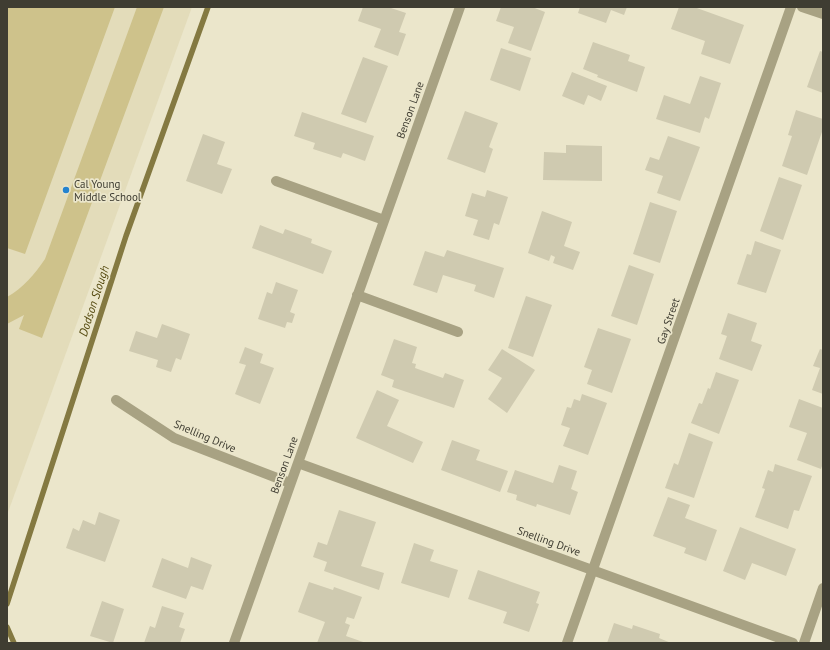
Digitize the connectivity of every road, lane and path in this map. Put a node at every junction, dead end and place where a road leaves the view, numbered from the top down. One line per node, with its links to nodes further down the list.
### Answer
1 (460, 7): 6 (street, Benson Lane)
2 (791, 7): 12 (street, Gay Street)
3 (802, 7): 4 (street)
4 (823, 14)
5 (276, 181): 6 (street)
6 (384, 220): 7 (street, Benson Lane)
7 (357, 295): 8 (street); 10 (street, Benson Lane)
8 (458, 332)
9 (116, 400): 11 (street, Snelling Drive)
10 (298, 463): 11 (street, Benson Lane); 12 (street, Snelling Drive)
11 (290, 482): 14 (street, Benson Lane)
12 (593, 570): 15 (street, Gay Street); 16 (street, Snelling Drive)
13 (823, 588): 17 (street)
14 (234, 643)
15 (567, 643)
16 (793, 643)
17 (804, 643)

